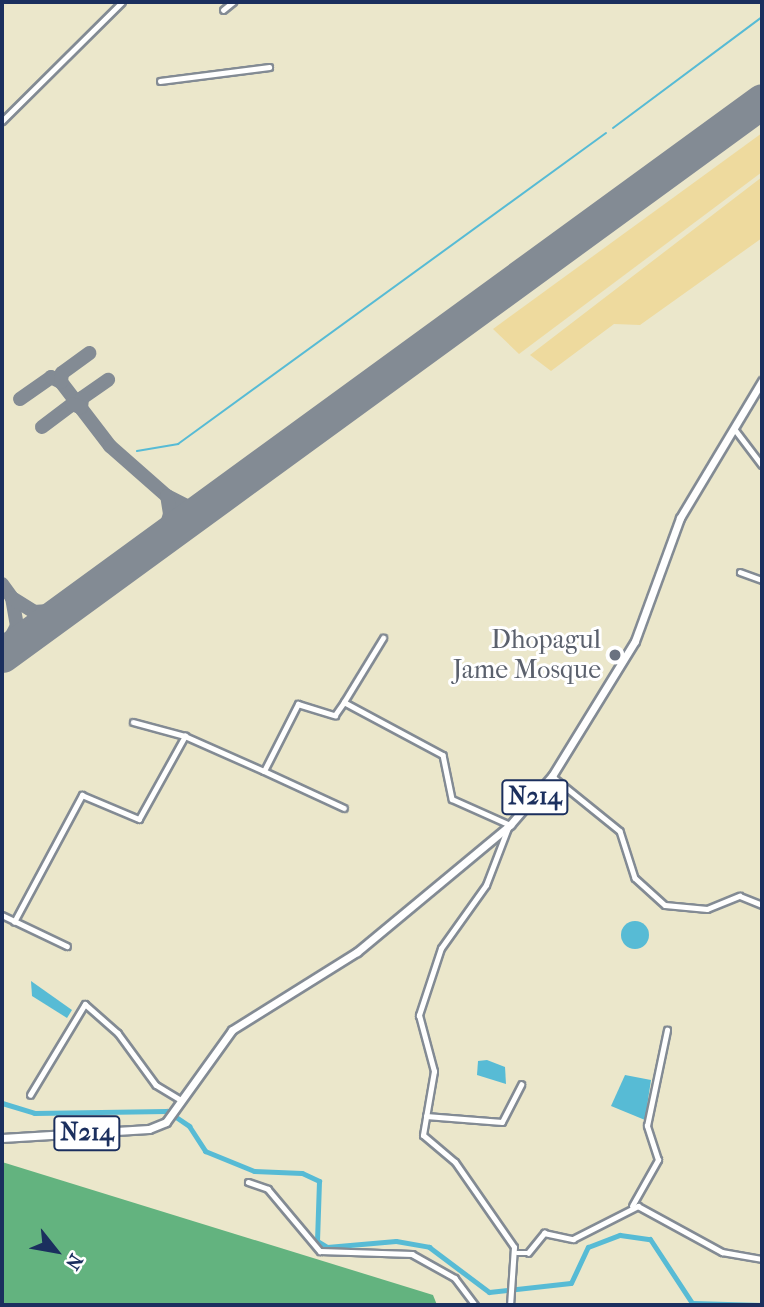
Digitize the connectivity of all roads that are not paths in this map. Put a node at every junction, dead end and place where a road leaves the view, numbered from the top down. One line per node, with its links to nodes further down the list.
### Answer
1 (122, 2): 6 (street)
2 (233, 2): 3 (street)
3 (223, 10)
4 (269, 67): 5 (street)
5 (160, 81)
6 (2, 121)
7 (762, 381): 8 (highway, N214)
8 (733, 427): 9 (street); 17 (highway, N214)
9 (762, 466)
10 (740, 572): 11 (street)
11 (762, 580)
12 (383, 638): 13 (street)
13 (344, 702): 16 (street); 19 (street)
14 (133, 722): 15 (street)
15 (185, 736): 16 (street); 22 (street)
16 (264, 771): 18 (street)
17 (552, 776): 19 (highway, N214); 20 (street)
18 (344, 808)
19 (510, 825): 27 (highway, N214); 28 (street)
20 (762, 905)
21 (2, 915): 22 (street)
22 (14, 922): 23 (street)
23 (67, 946)
24 (667, 1030): 31 (street)
25 (521, 1085): 28 (street)
26 (30, 1095): 27 (street)
27 (182, 1104): 29 (highway, N214)
28 (426, 1116): 32 (street)
29 (2, 1138)
30 (248, 1182): 34 (street)
31 (632, 1206): 32 (street); 33 (street)
32 (517, 1254): 35 (street)
33 (762, 1259)
34 (475, 1305)
35 (510, 1305)

